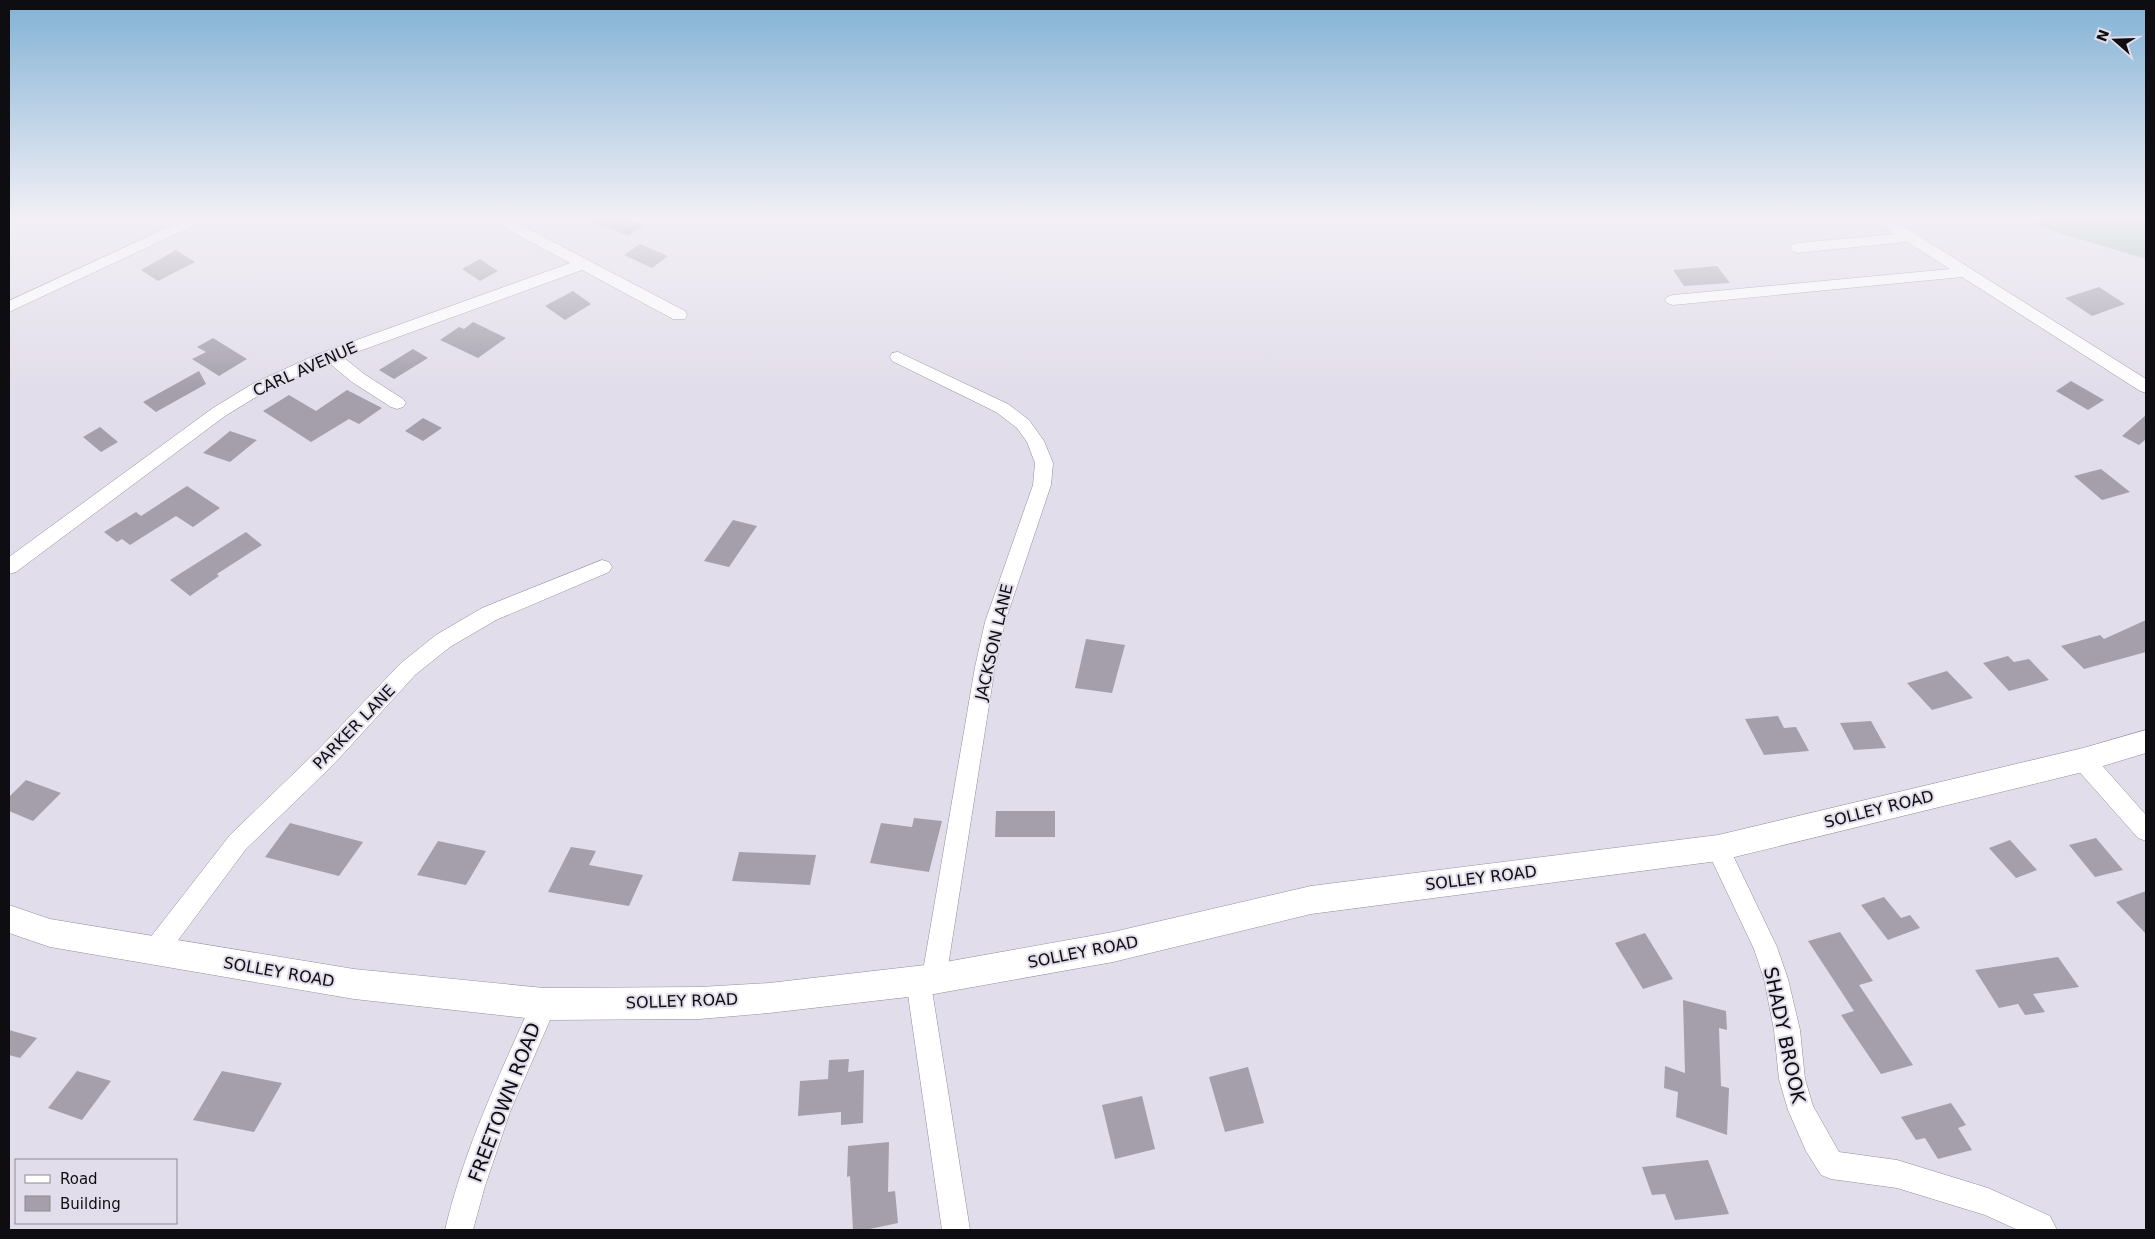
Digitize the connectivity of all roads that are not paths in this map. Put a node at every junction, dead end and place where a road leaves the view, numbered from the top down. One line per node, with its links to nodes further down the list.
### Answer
1 (78, 275): 7 (street)
2 (554, 275): 9 (street, CARL AVENUE)
3 (604, 275): 8 (street)
4 (1936, 275): 6 (street)
5 (1969, 275): 11 (street)
6 (1673, 300)
7 (9, 307)
8 (679, 316)
9 (331, 356): 12 (street); 14 (street, CARL AVENUE)
10 (898, 357): 21 (street, JACKSON LANE)
11 (2146, 387)
12 (397, 403)
13 (602, 566): 20 (street, PARKER LANE)
14 (9, 567)
15 (2146, 741): 16 (main road, SOLLEY ROAD)
16 (2083, 760): 17 (street); 18 (main road, SOLLEY ROAD)
17 (2146, 830)
18 (1718, 848): 21 (main road, SOLLEY ROAD); 25 (street, SHADY BROOK)
19 (11, 923): 20 (main road, SOLLEY ROAD)
20 (155, 951): 22 (main road, SOLLEY ROAD)
21 (926, 980): 22 (main road, SOLLEY ROAD); 24 (street, JACKSON LANE)
22 (544, 1004): 23 (street, FREETOWN ROAD)
23 (459, 1230)
24 (956, 1230)
25 (2043, 1230)

